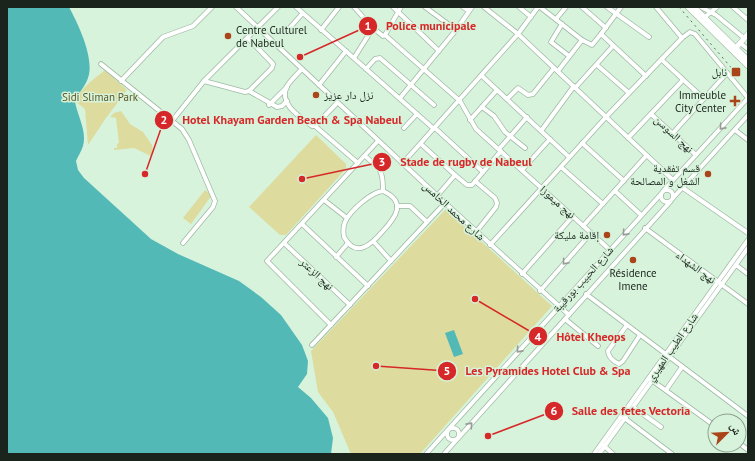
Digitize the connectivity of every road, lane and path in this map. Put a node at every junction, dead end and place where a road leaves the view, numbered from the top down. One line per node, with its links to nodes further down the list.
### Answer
1 (212, 7): 71 (street)
2 (236, 7): 25 (street, شارع محمد الخامس)
3 (278, 7): 36 (street)
4 (296, 7): 29 (street)
5 (339, 7): 39 (street)
6 (354, 7): 37 (street, نهج ميموزا)
7 (393, 7): 27 (street)
8 (401, 7): 27 (street)
9 (426, 7): 40 (street)
10 (463, 7): 26 (street)
11 (472, 7): 26 (street)
12 (484, 7): 42 (street)
13 (519, 7): 31 (street)
14 (539, 7): 31 (street); 33 (street)
15 (566, 7): 33 (street)
16 (582, 7): 38 (street)
17 (607, 7): 30 (street)
18 (621, 7): 30 (street)
19 (656, 7): 48 (street)
20 (688, 7): 52 (main road)
21 (694, 7): 32 (main road)
22 (701, 7): 28 (street)
23 (717, 7): 28 (street)
24 (733, 7): 34 (street)
25 (242, 9): 36 (street, شارع محمد الخامس)
26 (469, 11): 40 (street)
27 (398, 12): 44 (street); 55 (street)
28 (711, 12): 32 (street); 45 (street)
29 (302, 14): 39 (street); 41 (street)
30 (616, 14): 38 (street); 46 (street)
31 (531, 17): 42 (street)
32 (705, 18): 52 (main road)
33 (556, 19): 35 (street)
34 (748, 20)
35 (562, 24): 49 (street); 56 (street)
36 (258, 28): 47 (street); 64 (street, شارع محمد الخامس)
37 (373, 28): 44 (street, نهج ميموزا); 57 (street)
38 (606, 28): 43 (street)
39 (321, 30): 54 (street)
40 (456, 30): 55 (street)
41 (286, 32)
42 (518, 34): 66 (street); 68 (street)
43 (602, 34): 49 (street); 51 (street)
44 (385, 35): 63 (street, نهج ميموزا)
45 (746, 36): 50 (main road)
46 (649, 37)
47 (248, 38): 72 (street); 78 (street)
48 (682, 38): 58 (street); 67 (street)
49 (582, 40): 56 (street)
50 (740, 43): 52 (main road); 53 (street)
51 (613, 46): 61 (street); 69 (street)
52 (735, 49): 59 (main road); 62 (main road)
53 (748, 50)
54 (346, 51): 57 (street); 73 (street)
55 (439, 51): 63 (street)
56 (569, 56): 66 (street)
57 (354, 58): 65 (street)
58 (662, 60): 69 (street); 70 (street)
59 (748, 60)
60 (101, 64): 71 (street)
61 (597, 65): 76 (street); 79 (street)
62 (748, 66)
63 (424, 68): 74 (street); 85 (street, نهج ميموزا)
64 (302, 69): 73 (street, شارع محمد الخامس); 75 (street)
65 (366, 69): 74 (street); 80 (street)
66 (556, 69): 76 (street); 82 (street)
67 (727, 73): 81 (street); 83 (street)
68 (482, 76): 77 (street); 85 (street)
69 (646, 76): 79 (street)
70 (683, 80): 83 (street); 91 (street)
71 (121, 81): 96 (street)
72 (204, 81): 78 (street); 96 (street)
73 (319, 85): 86 (street, شارع محمد الخامس)
74 (410, 86): 80 (street); 88 (street)
75 (287, 87): 84 (street); 87 (street)
76 (575, 87): 93 (street); 101 (street)
77 (497, 90): 82 (street); 89 (street)
78 (249, 91): 87 (street)
79 (629, 93): 93 (street)
80 (400, 98): 90 (street)
81 (748, 98): 112 (street, شارع الحبيب بورقيبة, one-way to 112)
82 (507, 99): 94 (street)
83 (704, 99): 102 (street)
84 (287, 101): 87 (street); 97 (street)
85 (460, 101): 95 (street, نهج ميموزا); 99 (street)
86 (337, 103): 97 (street); 107 (street, شارع محمد الخامس)
87 (269, 104)
88 (434, 105)
89 (482, 107): 95 (street); 103 (street)
90 (417, 114): 98 (street); 99 (street)
91 (652, 114): 102 (street, نهج السوسن); 104 (street)
92 (748, 115): 100 (street, شارع الحبيب بورقيبة)
93 (606, 117): 104 (street); 108 (street)
94 (527, 118): 101 (street); 103 (street)
95 (470, 120): 111 (street, نهج ميموزا)
96 (172, 121): 148 (street)
97 (315, 126): 116 (street)
98 (404, 128)
99 (435, 129): 109 (street); 120 (street)
100 (735, 130): 106 (street); 126 (street, شارع الحبيب بورقيبة)
101 (541, 131): 105 (street)
102 (673, 134): 112 (street, نهج السوسن)
103 (510, 136): 110 (street); 111 (street)
104 (628, 138): 114 (street)
105 (550, 139): 115 (street); 119 (street)
106 (748, 140)
107 (378, 141): 113 (street); 117 (street, شارع محمد الخامس)
108 (582, 143): 115 (street); 124 (street)
109 (421, 144): 117 (street); 121 (street)
110 (525, 148)
111 (500, 150): 119 (street, نهج ميموزا); 120 (street)
112 (696, 155): 122 (street, شارع الحبيب بورقيبة)
113 (365, 156): 116 (street); 127 (street)
114 (646, 156): 122 (street); 124 (street)
115 (569, 157): 118 (street)
116 (358, 163): 131 (street)
117 (402, 164): 130 (street, شارع محمد الخامس)
118 (561, 167): 125 (street); 134 (street)
119 (522, 170): 125 (street, نهج ميموزا)
120 (482, 172): 123 (street)
121 (455, 175): 123 (street); 130 (street)
122 (673, 180): 129 (street, شارع الحبيب بورقيبة)
123 (475, 181): 143 (street)
124 (624, 181): 128 (street)
125 (541, 187): 137 (street, نهج ميموزا); 151 (street)
126 (683, 188): 132 (street, شارع الحبيب بورقيبة); 145 (street)
127 (383, 191): 135 (street); 138 (street)
128 (615, 191): 134 (street); 136 (street)
129 (663, 192): 132 (street); 132 (street); 136 (street, شارع الحبيب بورقيبة)
130 (437, 196): 133 (street, شارع محمد الخامس)
131 (324, 200): 138 (street); 140 (street)
132 (671, 200): 142 (street, شارع الحبيب بورقيبة)
133 (445, 203): 139 (street); 143 (street, شارع محمد الخامس)
134 (602, 204): 141 (street)
135 (397, 206): 139 (street); 147 (street)
136 (641, 215): 153 (street, شارع الحبيب بورقيبة, one-way to 153)
137 (573, 216): 141 (street, نهج ميموزا); 157 (street)
138 (347, 218): 150 (street)
139 (427, 222): 155 (street)
140 (302, 224): 149 (street); 154 (street)
141 (583, 226): 144 (street, نهج ميموزا)
142 (645, 228): 159 (street, نهج الشهداء); 162 (street, شارع الحبيب بورقيبة)
143 (476, 232): 151 (street, شارع محمد الخامس)
144 (591, 233): 153 (street, نهج ميموزا); 161 (street, one-way to 161)
145 (748, 233)
146 (748, 240): 159 (street, شارع الطيب المهيري)
147 (374, 242): 150 (street); 155 (street)
148 (183, 243)
149 (284, 243): 164 (street, نهج الزعتر); 168 (street)
150 (348, 243): 154 (street)
151 (490, 245): 157 (street, شارع محمد الخامس)
152 (748, 248): 156 (street)
153 (610, 250): 165 (street, شارع الحبيب بورقيبة)
154 (336, 256): 160 (street)
155 (391, 261): 160 (street)
156 (736, 265): 158 (street); 159 (street)
157 (522, 274): 161 (street, شارع محمد الخامس)
158 (748, 274)
159 (719, 284): 163 (street, نهج الشهداء); 173 (street, شارع الطيب المهيري)
160 (368, 286): 164 (street)
161 (540, 291): 165 (street, شارع محمد الخامس)
162 (586, 294): 166 (street, شارع الحبيب بورقيبة); 169 (street)
163 (748, 304)
164 (350, 305): 168 (street)
165 (558, 306): 166 (street, شارع محمد الخامس); 182 (street, شارع الحبيب بورقيبة, one-way to 182)
166 (569, 315): 167 (street, شارع الحبيب بورقيبة)
167 (565, 319): 172 (street); 183 (street, شارع الحبيب بورقيبة, one-way to 167)
168 (331, 325): 171 (street)
169 (627, 325): 170 (street); 170 (street)
170 (640, 335): 173 (street)
171 (312, 344)
172 (598, 346)
173 (668, 356): 174 (street); 175 (street, شارع الطيب المهيري)
174 (682, 367): 176 (street); 178 (street)
175 (651, 380): 176 (street); 177 (street); 179 (street, شارع الطيب المهيري)
176 (666, 390): 180 (street)
177 (633, 407): 179 (street); 181 (street)
178 (748, 416)
179 (623, 417): 184 (street, شارع الطيب المهيري); 190 (street)
180 (707, 420)
181 (661, 427)
182 (448, 430): 183 (street); 183 (street); 185 (street, شارع الحبيب بورقيبة)
183 (458, 438): 186 (street, شارع الحبيب بورقيبة)
184 (603, 445): 187 (street, شارع الطيب المهيري); 188 (street); 189 (street)
185 (426, 454)
186 (444, 454)
187 (594, 454)
188 (599, 454)
189 (614, 454)
190 (672, 454)

